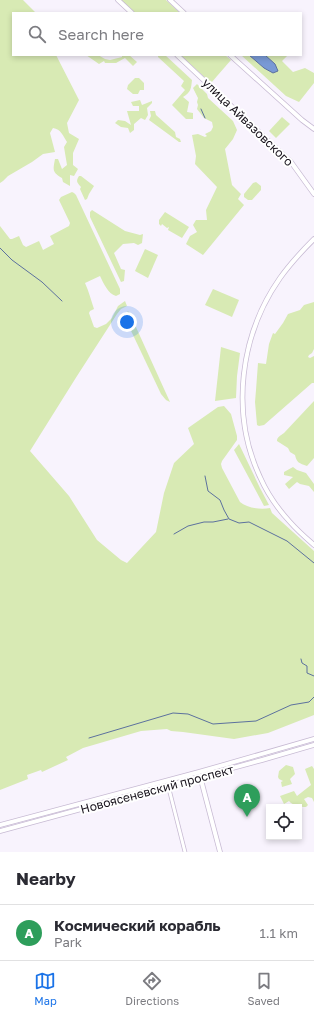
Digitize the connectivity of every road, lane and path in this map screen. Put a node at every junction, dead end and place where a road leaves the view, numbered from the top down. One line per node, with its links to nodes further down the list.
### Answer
1 (118, 0): 3 (main road)
2 (170, 0): 4 (main road)
3 (131, 12)
4 (183, 12)
5 (178, 56): 8 (main road, улица Айвазовского)
6 (231, 56): 7 (main road)
7 (314, 129)
8 (314, 194)
9 (314, 239): 10 (main road)
10 (314, 545)
11 (314, 739): 13 (main road, Новоясеневский проспект)
12 (314, 745): 14 (main road, Новоясеневский проспект)
13 (273, 751): 14 (street); 15 (main road, Новоясеневский проспект)
14 (275, 757): 16 (main road, Новоясеневский проспект)
15 (199, 772): 16 (main road); 18 (main road, Новоясеневский проспект)
16 (200, 777): 17 (main road, Новоясеневский проспект); 21 (main road)
17 (168, 785): 19 (main road, Новоясеневский проспект); 20 (street)
18 (0, 825)
19 (0, 832)
20 (185, 852)
21 (220, 852)

